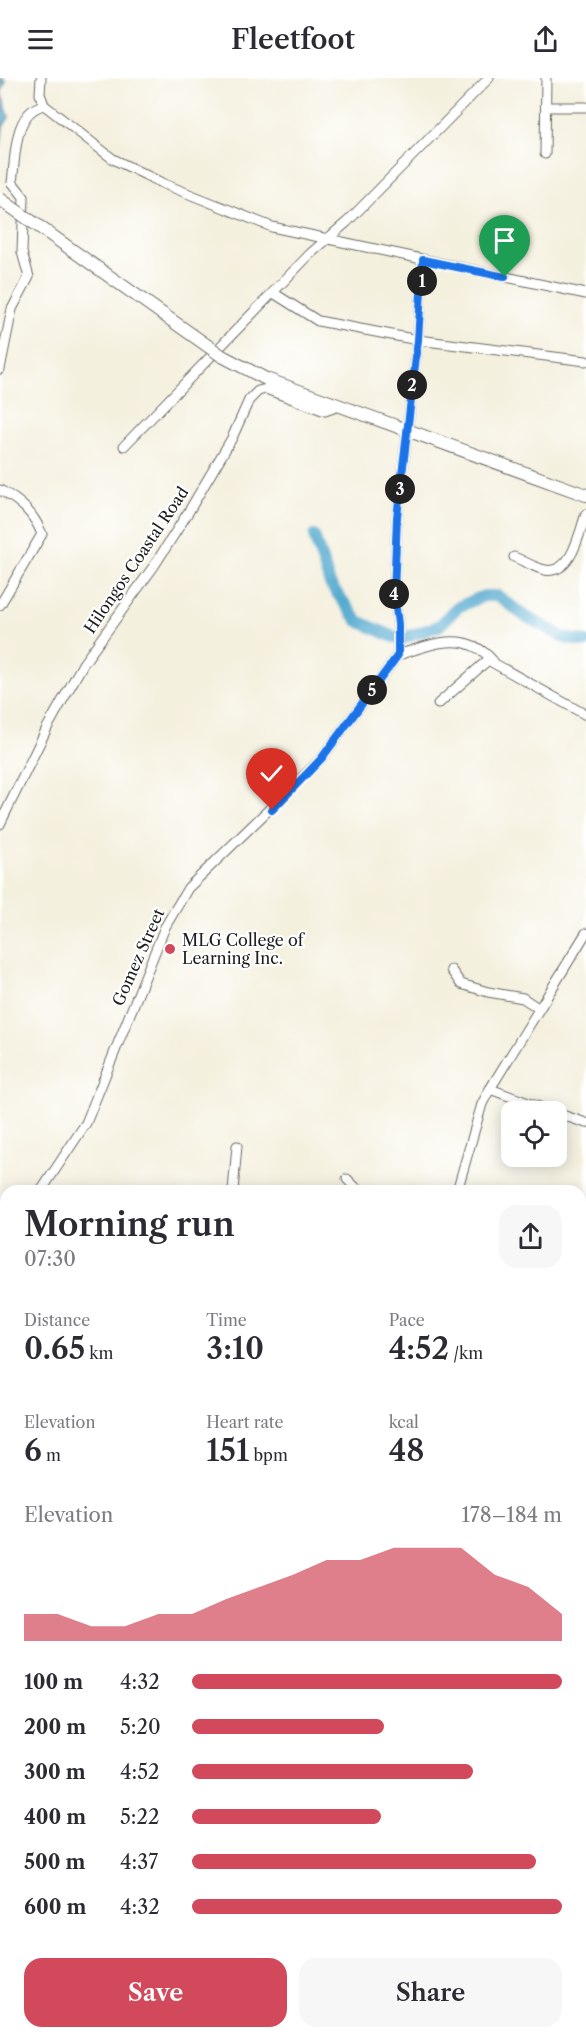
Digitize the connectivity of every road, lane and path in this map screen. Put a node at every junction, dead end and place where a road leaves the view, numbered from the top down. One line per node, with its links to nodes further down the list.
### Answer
1 (41, 78): 4 (street)
2 (489, 78): 9 (street)
3 (546, 78): 5 (street)
4 (44, 105): 9 (street); 15 (street)
5 (546, 107): 6 (street); 7 (street)
6 (586, 107)
7 (545, 154)
8 (0, 199): 16 (main road, bridge)
9 (328, 237): 10 (street); 11 (street)
10 (423, 260): 12 (street); 13 (street)
11 (274, 294): 13 (street); 18 (street)
12 (586, 294)
13 (418, 340): 14 (street); 17 (street)
14 (586, 361)
15 (0, 369)
16 (338, 405): 17 (main road); 28 (street, Hilongos Coastal Road)
17 (407, 430): 20 (main road); 24 (street)
18 (124, 446)
19 (0, 490): 23 (street)
20 (586, 495)
21 (586, 514): 22 (street)
22 (514, 557)
23 (0, 605)
24 (398, 655): 25 (street); 38 (street, Gomez Street)
25 (493, 661): 26 (street); 27 (street)
26 (438, 704)
27 (586, 715)
28 (0, 824)
29 (586, 933): 31 (street)
30 (451, 970): 31 (street)
31 (538, 1008): 32 (street)
32 (490, 1089): 33 (street); 41 (street)
33 (524, 1101)
34 (567, 1116): 35 (street)
35 (586, 1123)
36 (237, 1146): 39 (street)
37 (347, 1179): 40 (street)
38 (45, 1185)
39 (233, 1185)
40 (353, 1185)
41 (459, 1185)

